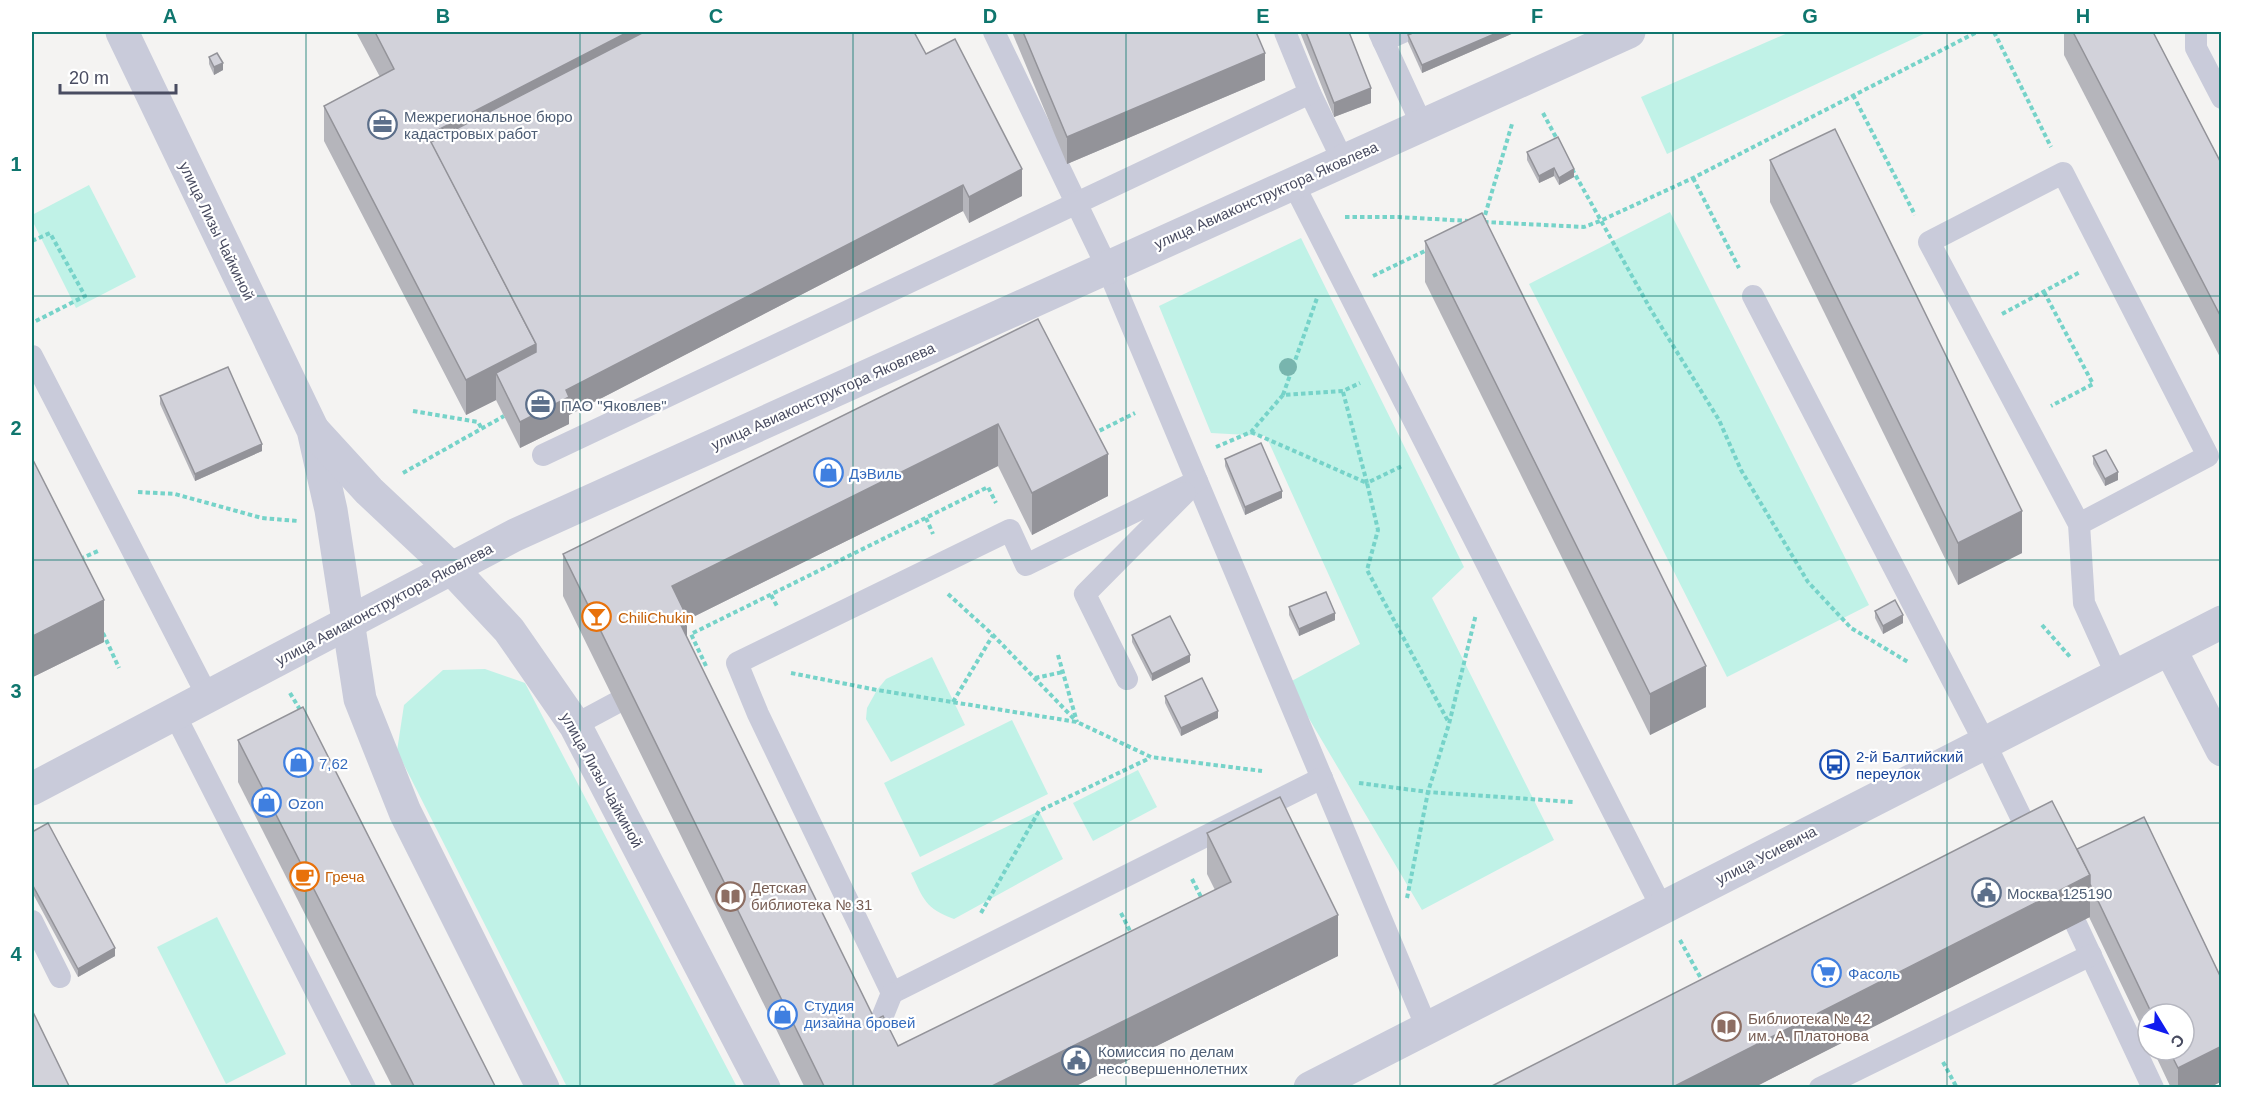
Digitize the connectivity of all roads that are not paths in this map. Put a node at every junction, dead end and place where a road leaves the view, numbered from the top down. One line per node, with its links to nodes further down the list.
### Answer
1 (122, 32): 17 (street, улица Лизы Чайкиной)
2 (994, 32): 13 (lane)
3 (1285, 32): 8 (lane)
4 (1403, 32): 7 (lane)
5 (1629, 32): 10 (street, улица Авиаконструктора Яковлева)
6 (2196, 32): 9 (lane)
7 (1381, 36): 10 (lane)
8 (1310, 93): 11 (lane); 13 (lane)
9 (2222, 98)
10 (1422, 125): 11 (street, улица Авиаконструктора Яковлева)
11 (1343, 161): 12 (street, улица Авиаконструктора Яковлева)
12 (1293, 183): 14 (street, улица Авиаконструктора Яковлева); 36 (lane)
13 (1076, 204): 14 (lane); 18 (lane)
14 (1107, 267): 19 (lane); 21 (street, улица Авиаконструктора Яковлева)
15 (1753, 296): 31 (lane)
16 (32, 356): 27 (lane)
17 (313, 430): 21 (street, улица Лизы Чайкиной); 22 (street, улица Лизы Чайкиной)
18 (543, 455)
19 (1197, 481): 26 (lane); 33 (lane); 41 (lane)
20 (2079, 524): 20 (lane); 25 (lane)
21 (451, 568): 22 (street, улица Авиаконструктора Яковлева); 30 (street, улица Лизы Чайкиной)
22 (349, 622): 27 (street, улица Авиаконструктора Яковлева); 45 (street, улица Лизы Чайкиной)
23 (2222, 622): 24 (street, улица Усиевича)
24 (2170, 649): 25 (street, улица Усиевича); 32 (street)
25 (2117, 676): 31 (street, улица Усиевича)
26 (1126, 679)
27 (208, 697): 29 (street, улица Авиаконструктора Яковлева)
28 (616, 703): 30 (lane)
29 (175, 715): 34 (street, улица Авиаконструктора Яковлева); 44 (lane)
30 (575, 725): 46 (street, улица Лизы Чайкиной)
31 (1985, 743): 35 (lane); 36 (street, улица Усиевича)
32 (2222, 750)
33 (1322, 778): 41 (lane); 42 (lane)
34 (32, 789)
35 (2037, 850)
36 (1662, 908): 42 (street, улица Усиевича)
37 (32, 921): 40 (lane)
38 (2076, 924): 39 (lane)
39 (2091, 955): 48 (lane); 49 (lane)
40 (60, 977)
41 (892, 993): 43 (lane)
42 (1427, 1028): 47 (street, улица Усиевича)
43 (869, 1049)
44 (365, 1088)
45 (543, 1088)
46 (764, 1088)
47 (1310, 1088)
48 (1820, 1088)
49 (2153, 1088)

